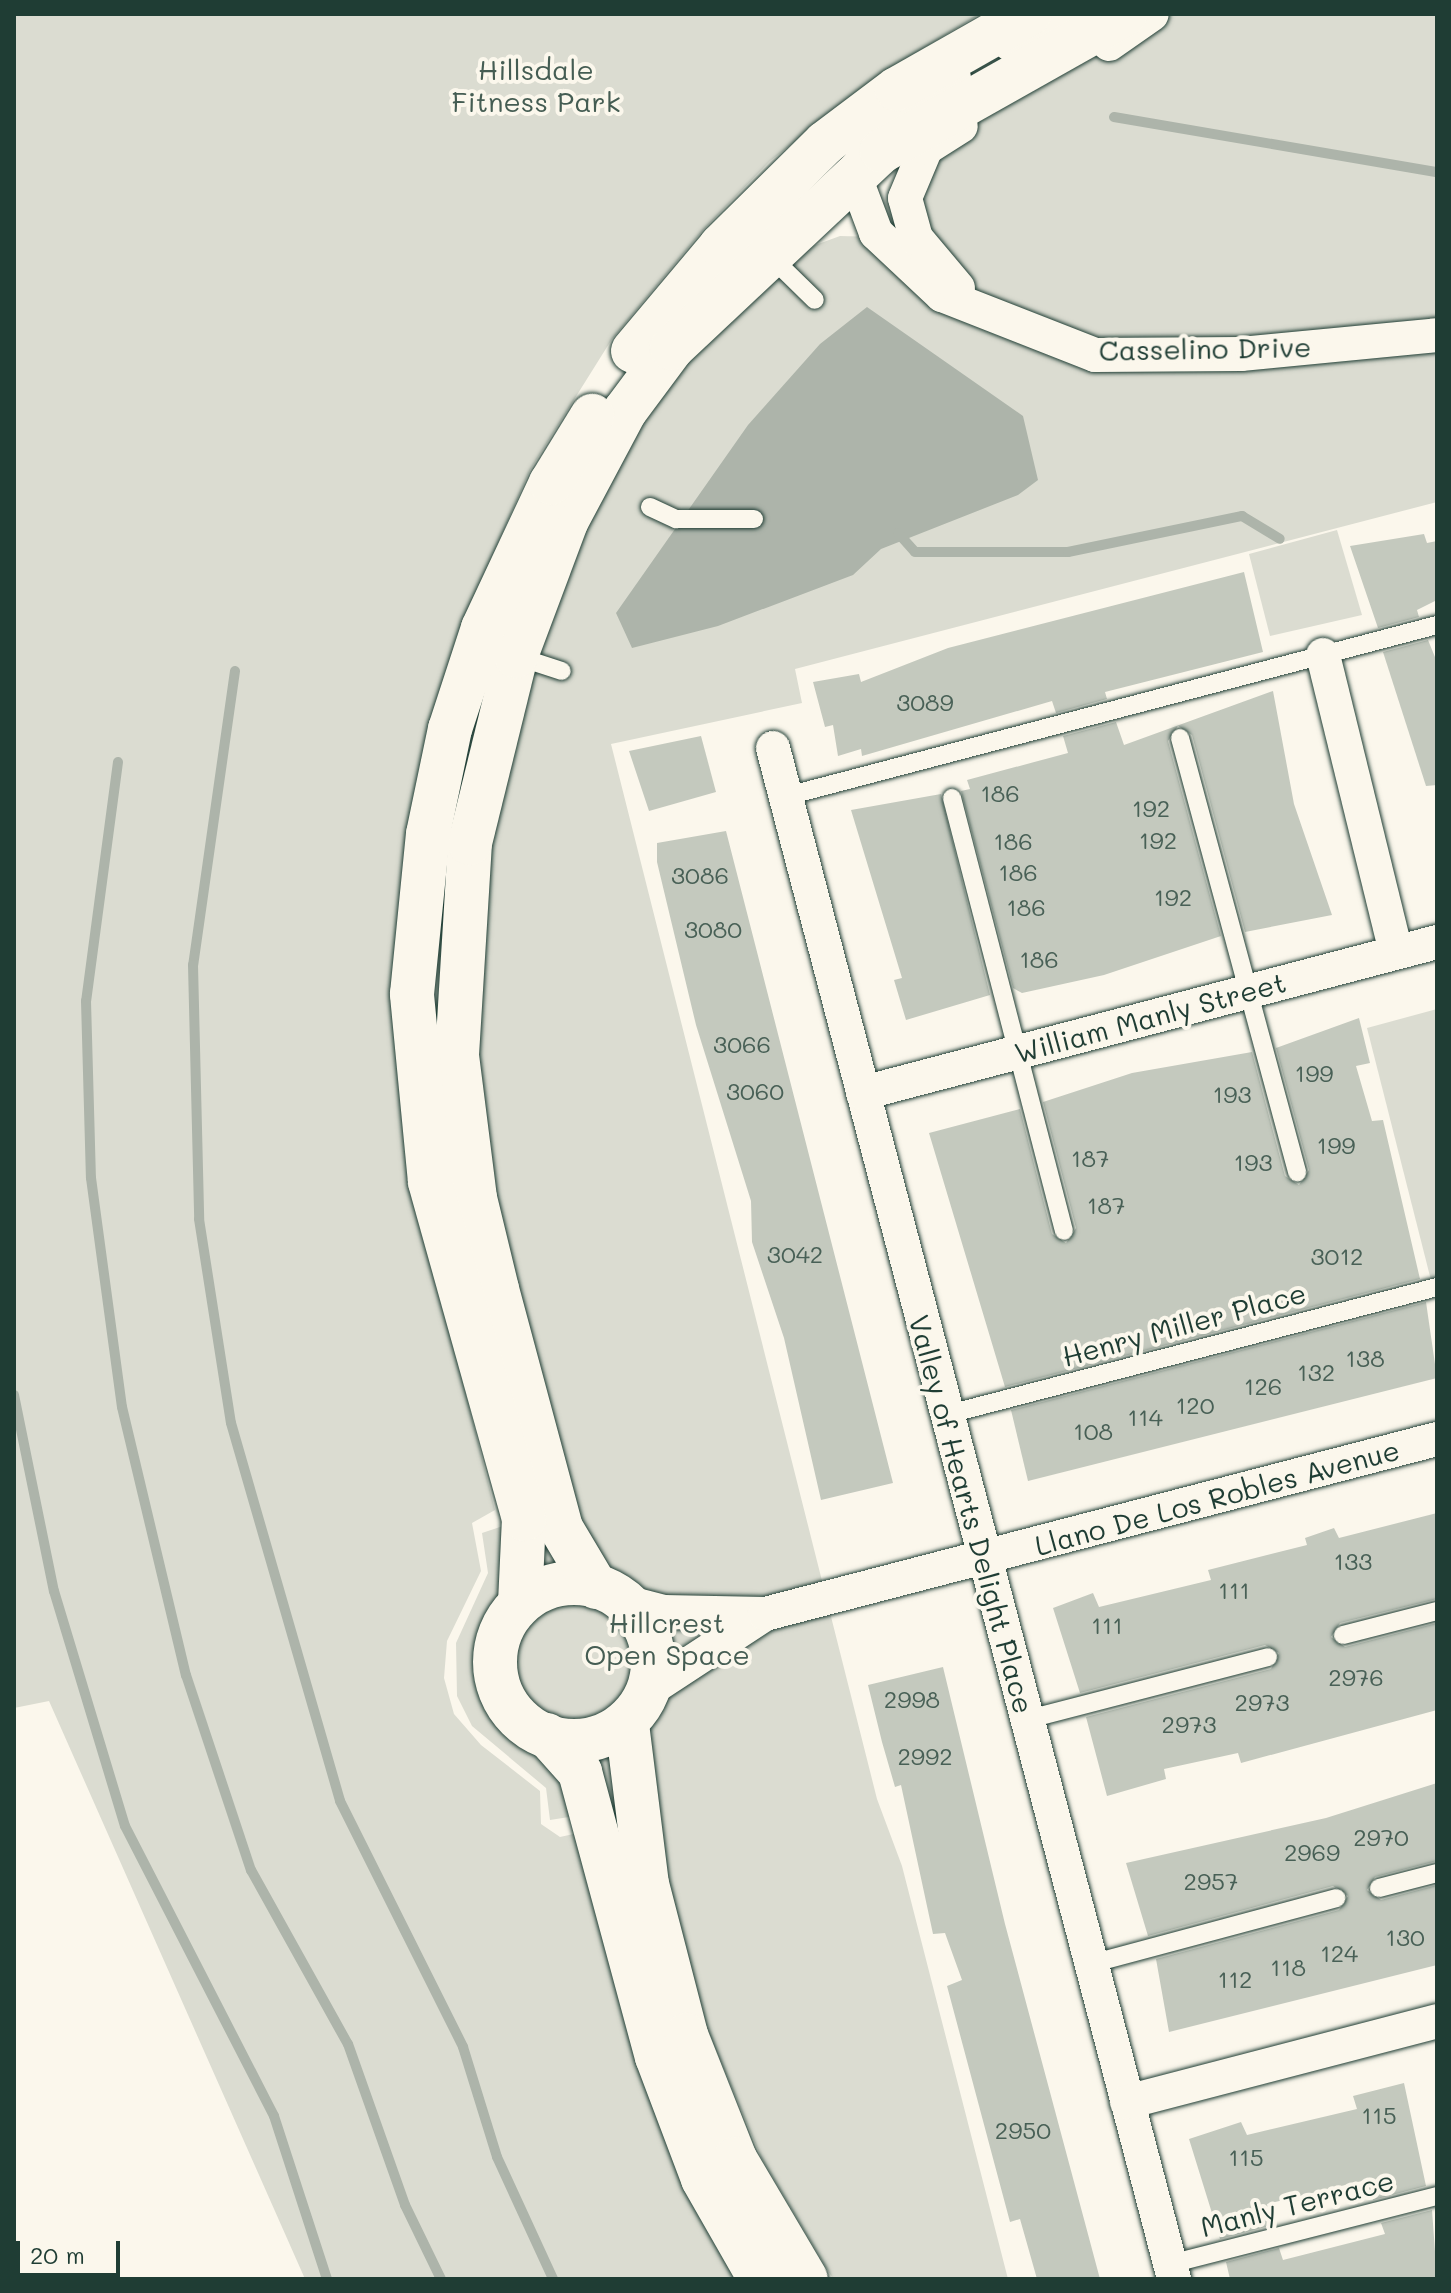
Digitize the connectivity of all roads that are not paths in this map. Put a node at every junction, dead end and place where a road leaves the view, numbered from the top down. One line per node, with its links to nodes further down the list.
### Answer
1 (1029, 14): 32 (street)
2 (1061, 14): 5 (street)
3 (1125, 14): 5 (street)
4 (1152, 14): 8 (street)
5 (855, 177): 6 (street); 8 (street, Casselino Drive)
6 (766, 252): 7 (lane); 14 (street)
7 (815, 300)
8 (980, 311): 9 (street, Casselino Drive)
9 (1437, 335)
10 (650, 507): 11 (lane)
11 (754, 519)
12 (1437, 625): 13 (lane)
13 (1323, 655): 18 (lane); 21 (street)
14 (516, 656): 15 (lane); 31 (street)
15 (562, 671)
16 (1180, 738): 22 (lane)
17 (773, 748): 18 (street, Valley of Hearts Delight Place)
18 (787, 796): 24 (street, Valley of Hearts Delight Place)
19 (952, 798): 23 (lane)
20 (1437, 942): 21 (street, William Manly Street)
21 (1396, 952): 22 (street, William Manly Street)
22 (1248, 991): 23 (street, William Manly Street); 25 (lane)
23 (1018, 1052): 24 (street, William Manly Street); 26 (lane)
24 (863, 1093): 28 (street, Valley of Hearts Delight Place)
25 (1297, 1173)
26 (1064, 1231)
27 (1437, 1287): 28 (lane, Henry Miller Place)
28 (945, 1415): 30 (street, Valley of Hearts Delight Place)
29 (1437, 1439): 30 (street, Llano De Los Robles Avenue)
30 (985, 1558): 34 (street, Llano De Los Robles Avenue); 38 (street, Valley of Hearts Delight Place)
31 (611, 1595): 32 (street); 34 (street, Llano De Los Robles Avenue); 37 (street)
32 (520, 1603): 39 (street)
33 (1437, 1611): 35 (lane)
34 (765, 1614): 37 (street, Llano De Los Robles Avenue)
35 (1343, 1635)
36 (1268, 1657): 38 (lane)
37 (638, 1707): 39 (street); 49 (street)
38 (1025, 1720): 43 (street, Valley of Hearts Delight Place)
39 (547, 1735): 48 (street)
40 (1437, 1873): 41 (lane)
41 (1379, 1888)
42 (1336, 1898): 43 (lane)
43 (1094, 1963): 45 (street, Valley of Hearts Delight Place)
44 (1437, 2021): 45 (street)
45 (1127, 2102): 47 (street, Valley of Hearts Delight Place)
46 (1437, 2196): 47 (lane, Manly Terrace)
47 (1172, 2272)
48 (760, 2279)
49 (806, 2279)

